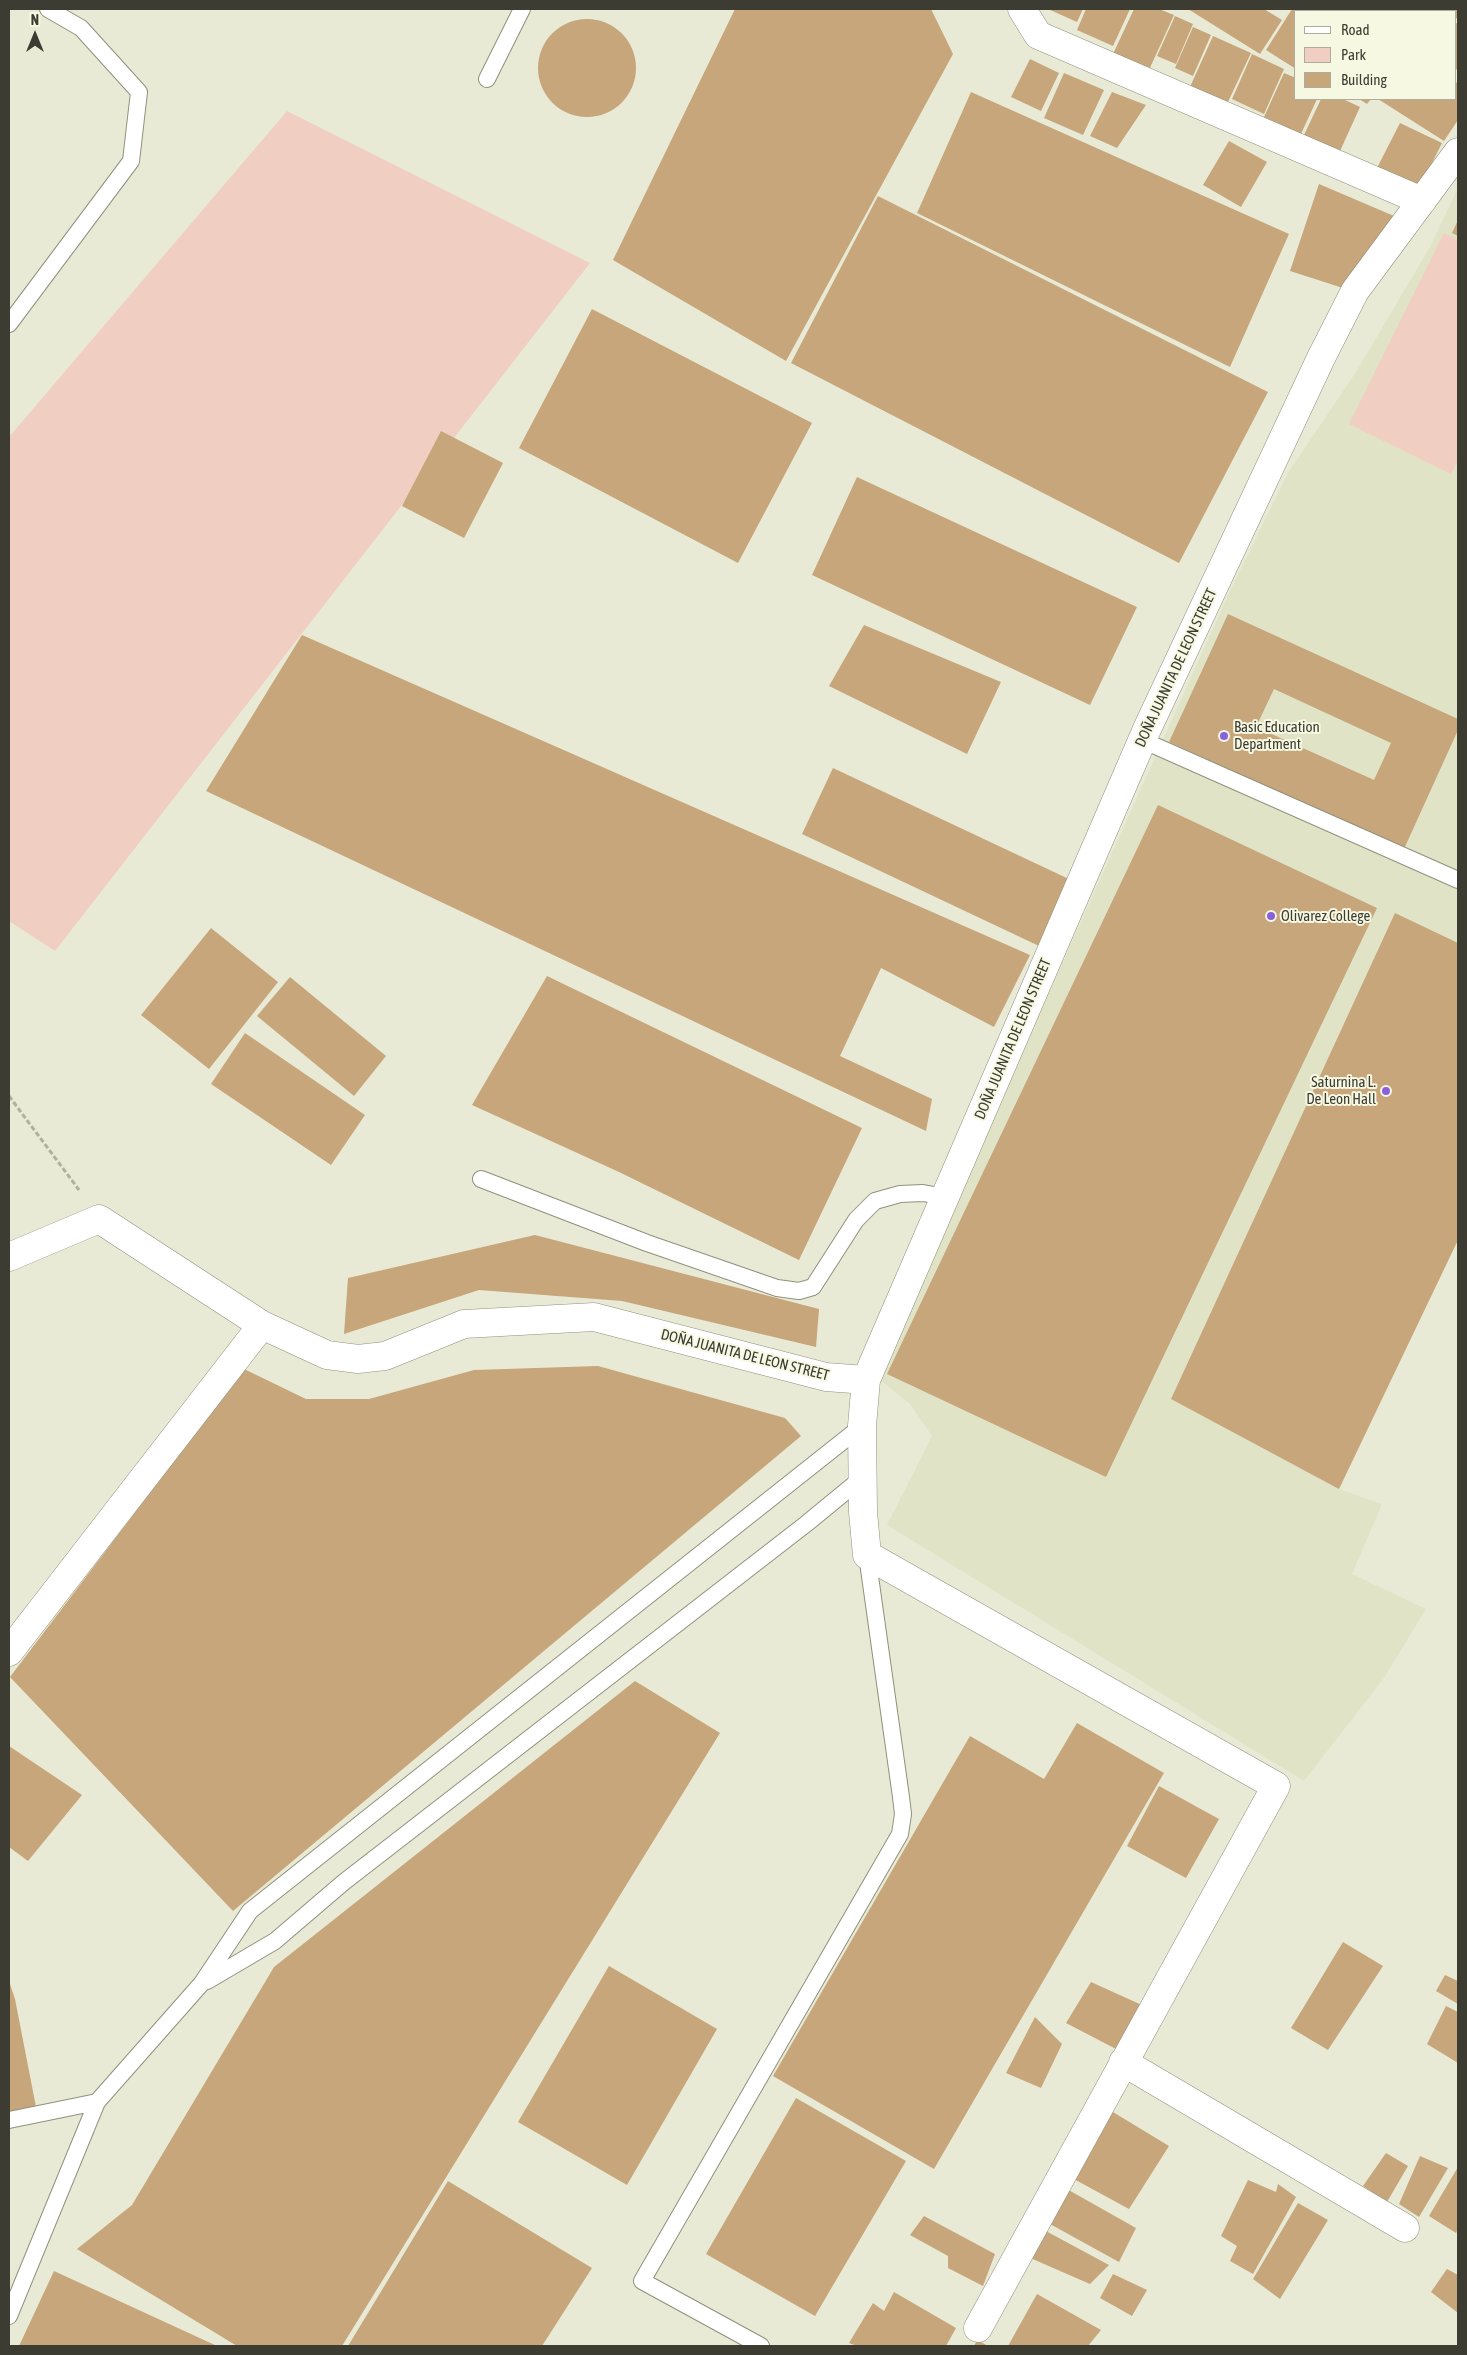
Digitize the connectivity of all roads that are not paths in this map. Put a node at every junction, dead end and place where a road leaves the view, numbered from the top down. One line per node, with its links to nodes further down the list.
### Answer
1 (48, 9): 7 (lane)
2 (522, 9): 4 (lane)
3 (1022, 9): 6 (street)
4 (487, 79)
5 (1458, 152): 6 (street, DOÑA JUANITA DE LEON STREET)
6 (1422, 201): 8 (street, DOÑA JUANITA DE LEON STREET)
7 (9, 324)
8 (1142, 740): 9 (lane); 11 (street, DOÑA JUANITA DE LEON STREET)
9 (1458, 880)
10 (481, 1179): 11 (lane)
11 (945, 1197): 14 (street, DOÑA JUANITA DE LEON STREET)
12 (9, 1257): 13 (street, DOÑA JUANITA DE LEON STREET)
13 (262, 1325): 14 (street, DOÑA JUANITA DE LEON STREET); 18 (street)
14 (866, 1380): 15 (street)
15 (862, 1426): 16 (street); 19 (lane)
16 (862, 1478): 17 (street); 19 (lane)
17 (867, 1555): 20 (street); 26 (lane)
18 (9, 1652)
19 (202, 1983): 21 (lane)
20 (1123, 2062): 23 (street); 25 (street)
21 (97, 2102): 22 (lane); 24 (lane)
22 (9, 2120)
23 (1405, 2228)
24 (9, 2316)
25 (978, 2328)
26 (761, 2346)

